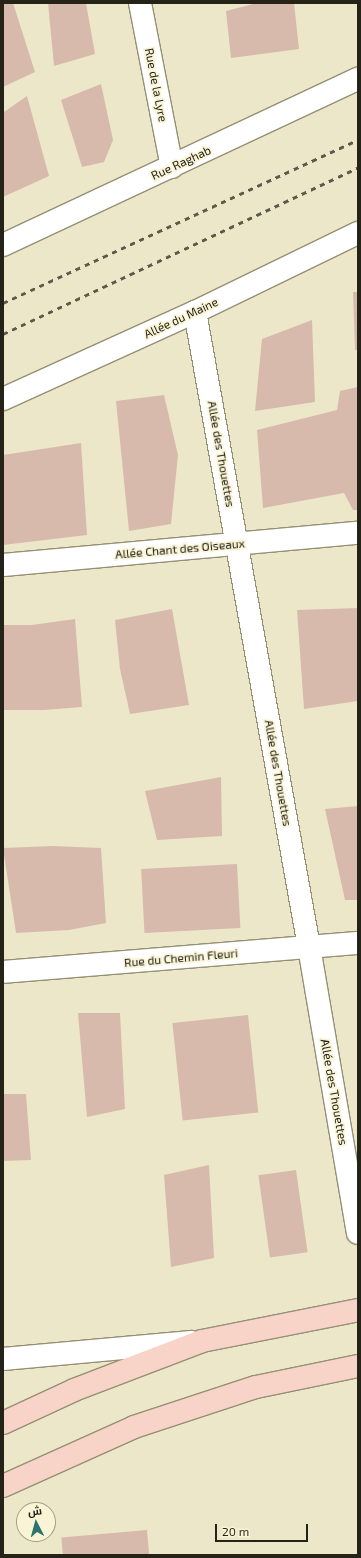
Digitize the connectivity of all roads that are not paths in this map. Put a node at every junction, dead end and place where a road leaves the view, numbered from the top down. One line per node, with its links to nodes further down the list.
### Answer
1 (140, 3): 3 (street, Rue de la Lyre)
2 (358, 79): 3 (street, Rue Raghab)
3 (172, 167): 5 (street, Rue Raghab)
4 (358, 233): 6 (street, Allée du Maine)
5 (3, 246)
6 (195, 312): 7 (street, Allée du Maine); 9 (street, Allée des Thouettes)
7 (3, 399)
8 (358, 533): 9 (street, Allée Chant des Oiseaux)
9 (237, 544): 10 (street, Allée Chant des Oiseaux); 12 (street, Allée des Thouettes)
10 (3, 565)
11 (358, 943): 12 (street, Rue du Chemin Fleuri)
12 (309, 947): 13 (street, Rue du Chemin Fleuri); 14 (street, Allée des Thouettes)
13 (3, 972)
14 (358, 1234)
15 (358, 1310): 16 (main road)
16 (202, 1341): 17 (street); 19 (main road)
17 (3, 1359)
18 (358, 1366): 20 (main road)
19 (3, 1423)
20 (3, 1486)

